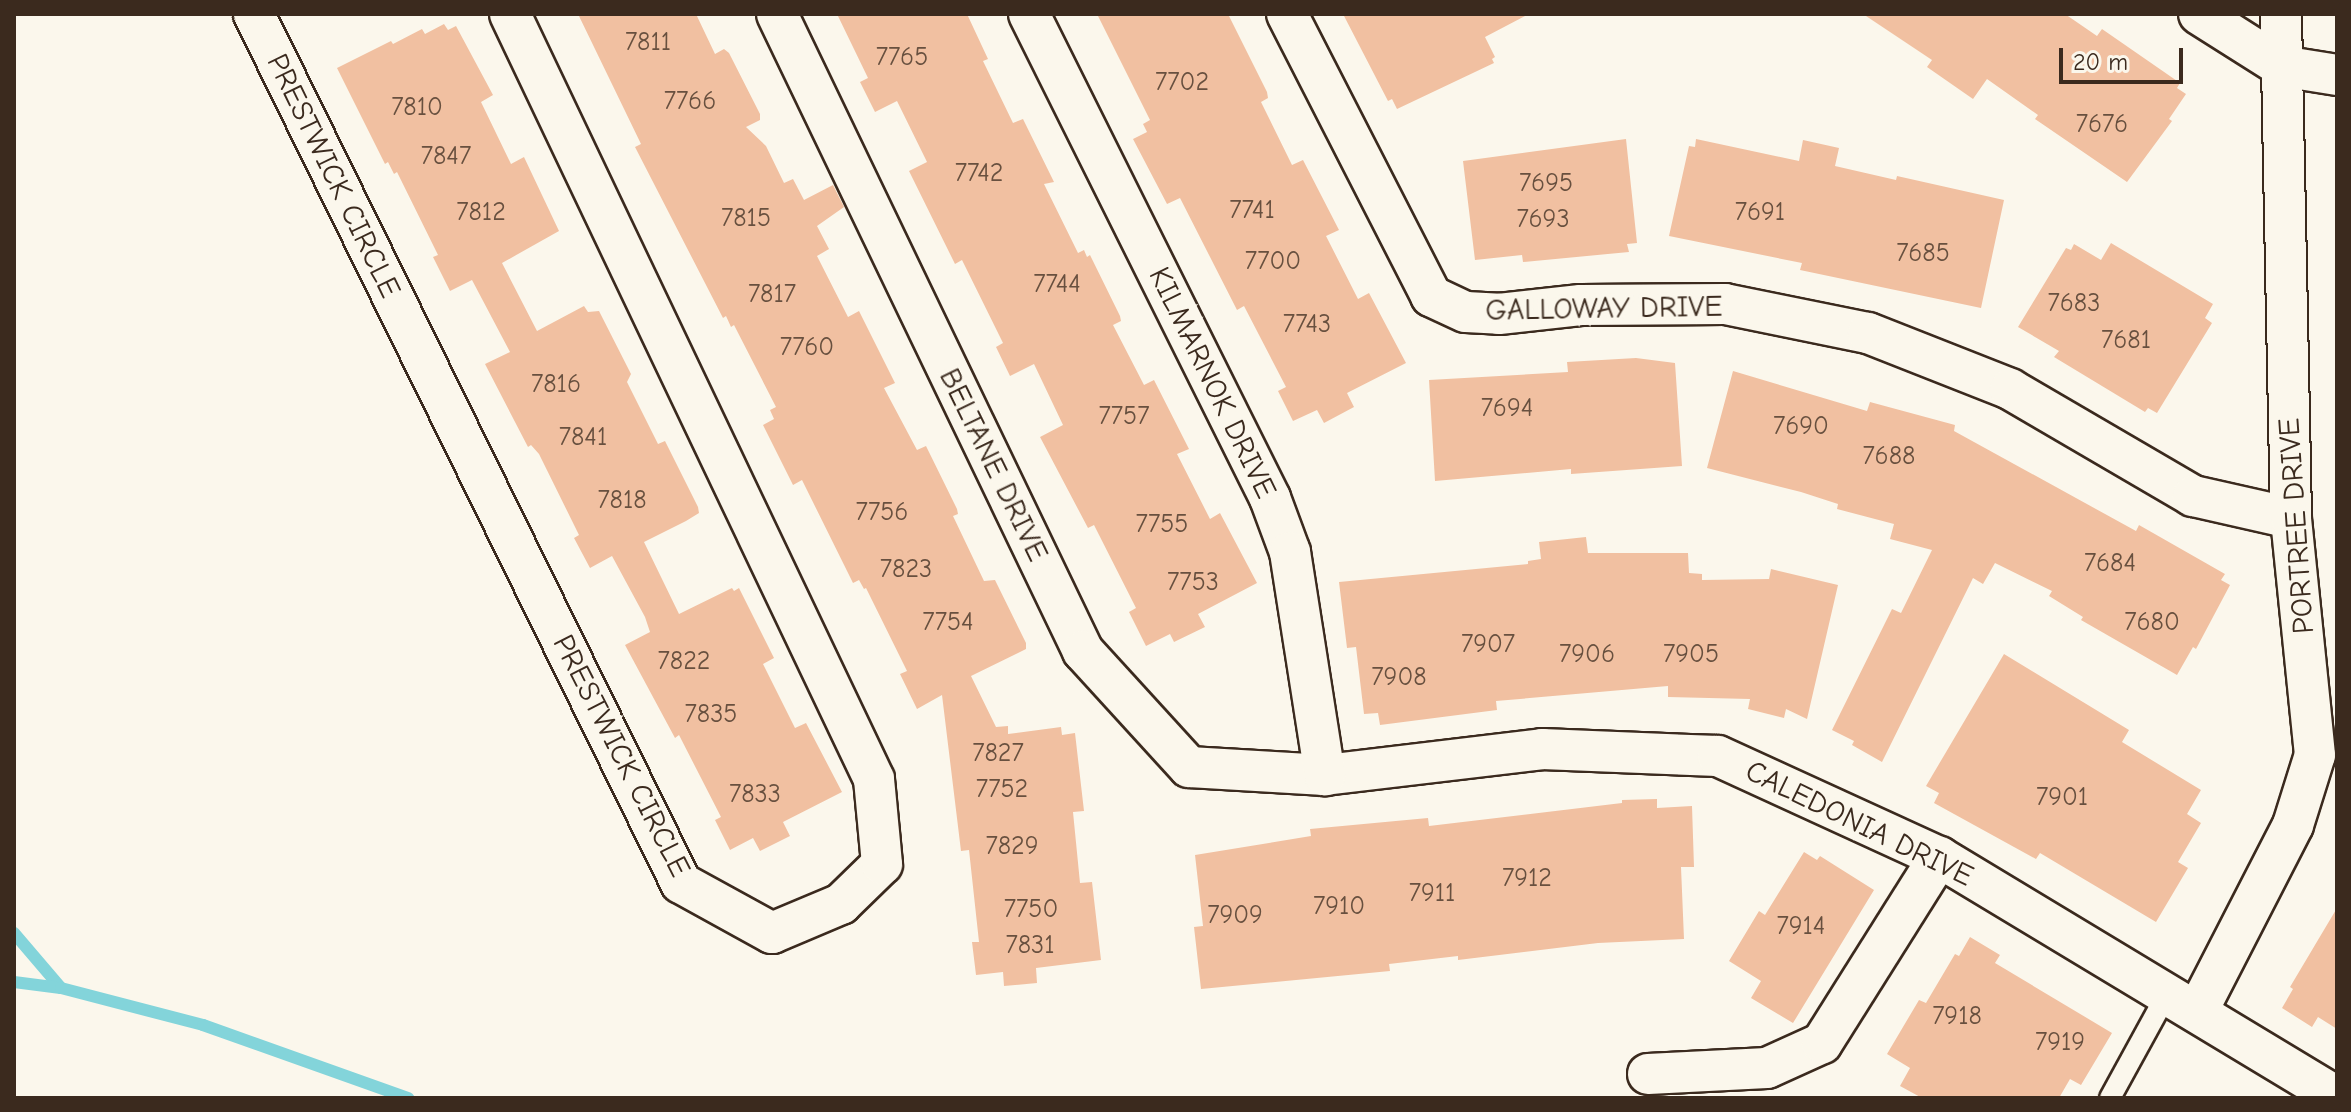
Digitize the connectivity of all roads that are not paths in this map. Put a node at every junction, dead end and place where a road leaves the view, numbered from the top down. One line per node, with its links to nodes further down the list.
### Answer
1 (254, 14): 2 (street, PRESTWICK CIRCLE)
2 (510, 14)
3 (777, 14): 12 (street, BELTANE DRIVE)
4 (1029, 14): 12 (street, KILMARNOK DRIVE)
5 (1287, 14): 10 (street, GALLOWAY DRIVE)
6 (2199, 14): 8 (street)
7 (2281, 14): 8 (street, PORTREE DRIVE)
8 (2281, 66): 9 (street); 10 (street, PORTREE DRIVE)
9 (2337, 75)
10 (2291, 518): 11 (street, PORTREE DRIVE)
11 (2326, 753): 14 (street, PORTREE DRIVE)
12 (1325, 775): 13 (street, CALEDONIA DRIVE)
13 (1939, 857): 14 (street, CALEDONIA DRIVE); 15 (street)
14 (2182, 1003): 16 (street, CALEDONIA DRIVE); 17 (lane)
15 (1648, 1074)
16 (2337, 1097)
17 (2110, 1098)

